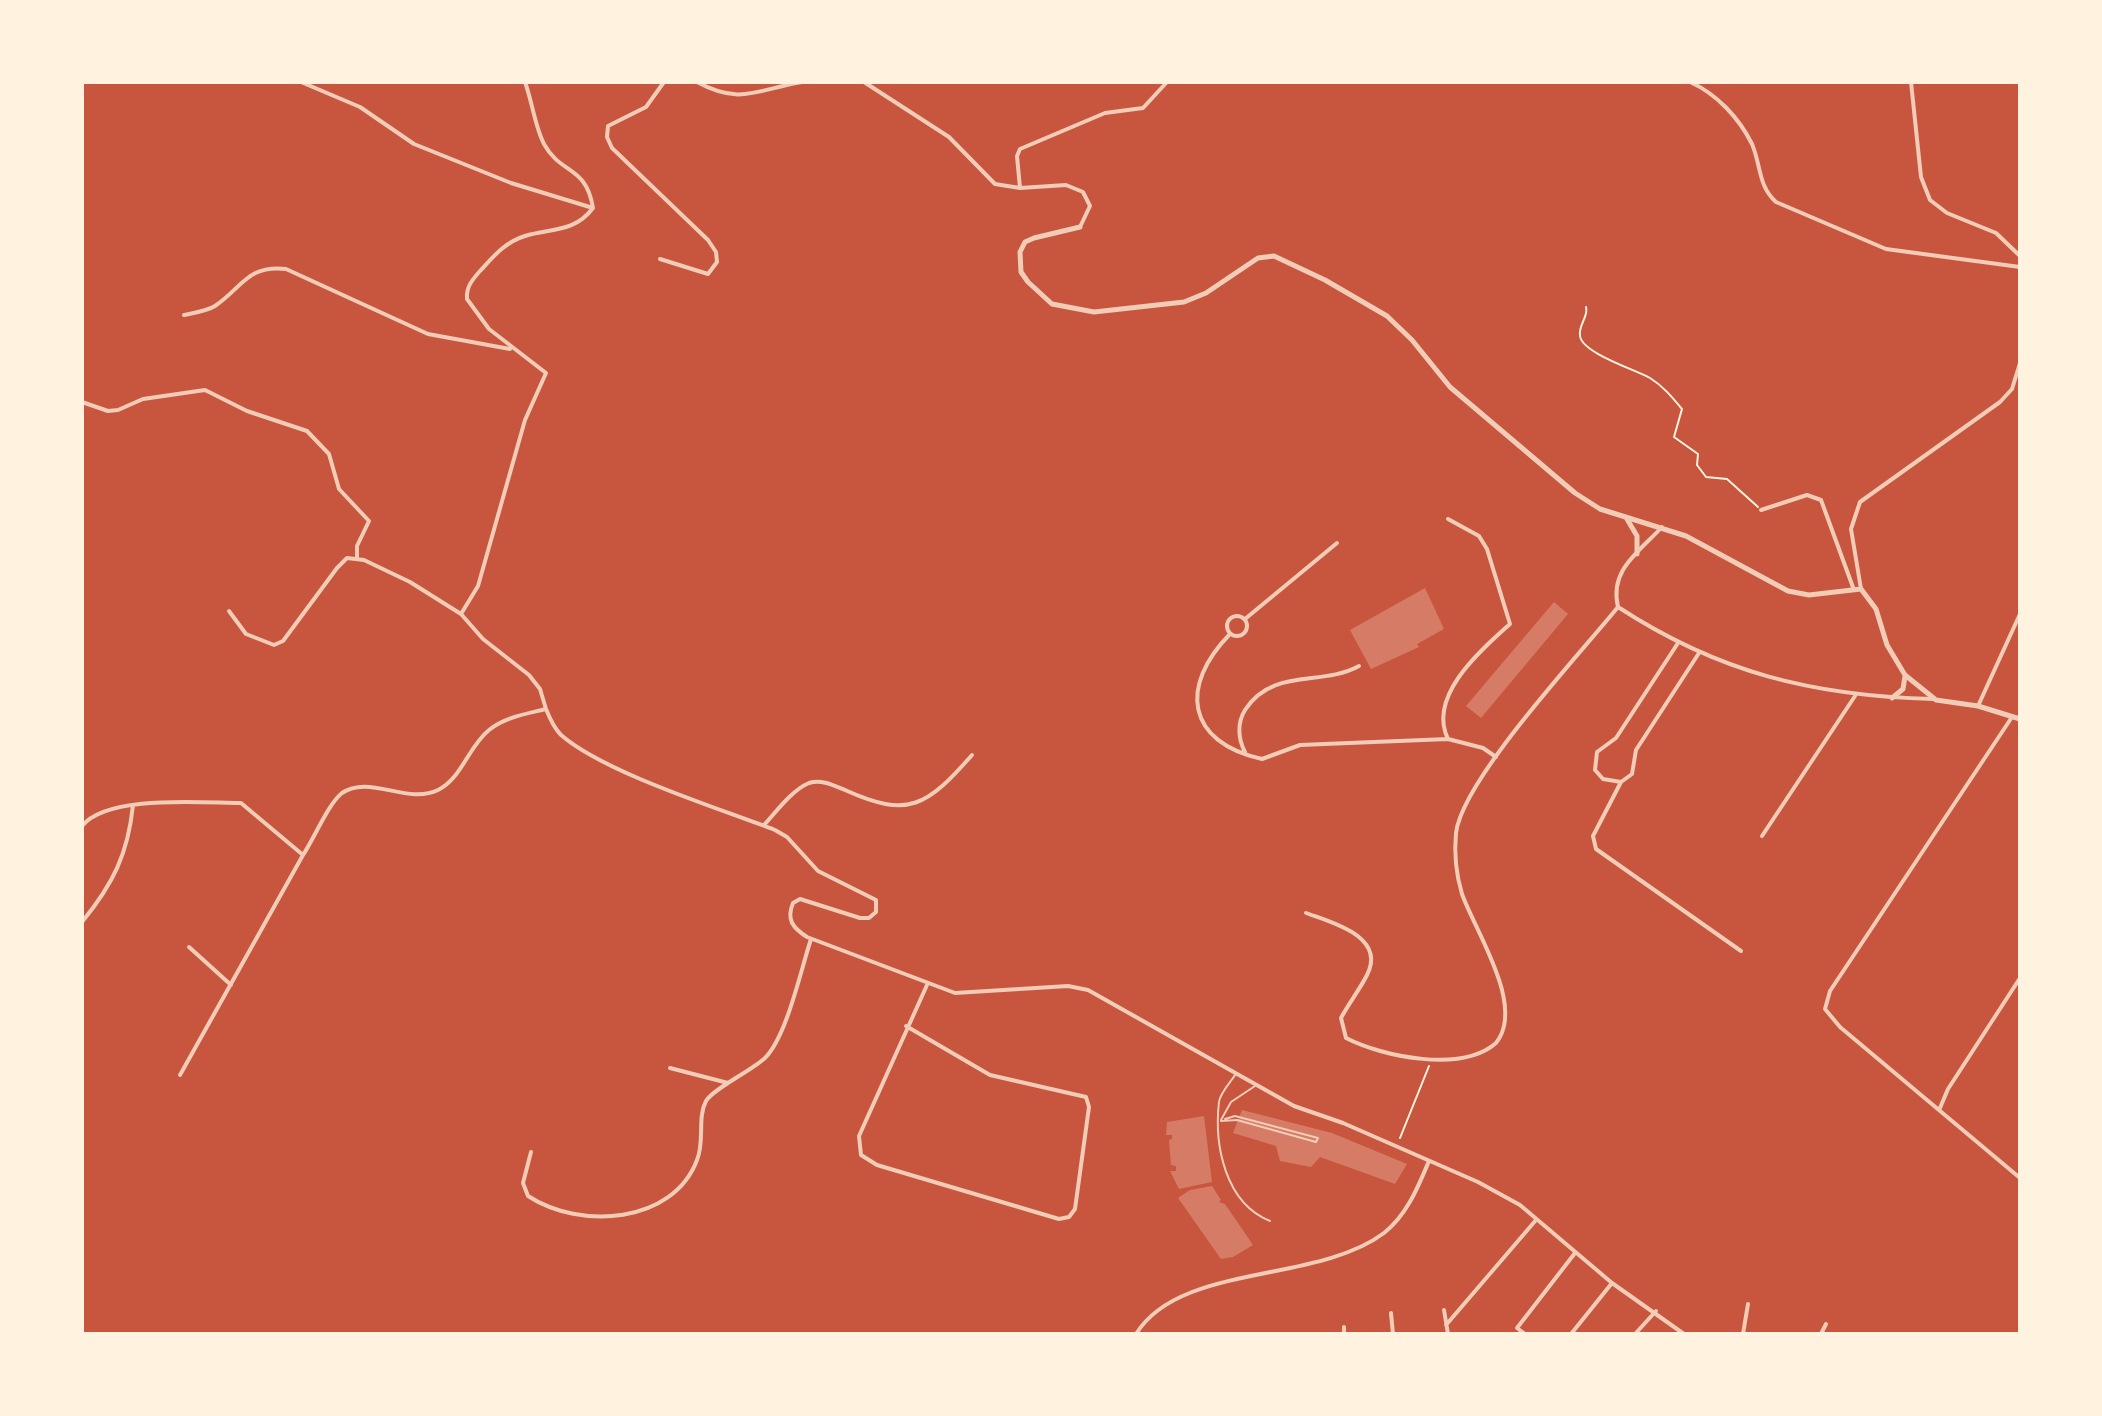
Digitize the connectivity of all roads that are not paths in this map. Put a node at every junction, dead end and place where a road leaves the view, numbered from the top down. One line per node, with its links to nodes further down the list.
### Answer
1 (301, 82): 12 (street)
2 (525, 82): 12 (street)
3 (664, 82): 15 (street)
4 (697, 82): 10 (street)
5 (802, 82): 10 (street)
6 (864, 82): 11 (street)
7 (1167, 82): 11 (street)
8 (1690, 82): 16 (street)
9 (1911, 82): 14 (street)
10 (793, 83)
11 (1020, 188): 13 (street)
12 (593, 208): 18 (street)
13 (1080, 227): 23 (street)
14 (2020, 256)
15 (660, 259)
16 (2020, 267)
17 (184, 315): 18 (street)
18 (512, 349): 31 (street)
19 (2020, 363): 28 (street)
20 (82, 402): 27 (street)
21 (1761, 510): 28 (street)
22 (1448, 519): 46 (street)
23 (1626, 519): 24 (street); 26 (street)
24 (1662, 527): 26 (street); 28 (street)
25 (1337, 543): 33 (street)
26 (1637, 554): 29 (street)
27 (357, 557): 30 (street); 31 (street)
28 (1857, 590): 38 (street)
29 (1618, 607): 35 (street); 49 (street)
30 (229, 611)
31 (461, 614): 43 (street)
32 (2020, 614): 42 (street)
33 (1245, 619): 34 (street); 34 (street)
34 (1230, 634): 47 (street)
35 (1678, 643): 36 (street); 50 (street)
36 (1699, 653): 39 (street); 50 (street)
37 (1359, 666): 47 (street)
38 (1905, 675): 40 (street); 41 (street)
39 (1855, 696): 40 (street); 54 (street)
40 (1892, 698): 41 (street)
41 (1936, 700): 42 (street)
42 (1978, 706): 44 (street)
43 (546, 709): 52 (street); 55 (street)
44 (2012, 717): 45 (street); 70 (street)
45 (2020, 719)
46 (1448, 739): 47 (street); 49 (street)
47 (1246, 754)
48 (972, 755): 52 (street)
49 (1496, 757): 56 (street)
50 (1621, 782): 60 (street)
51 (133, 805): 53 (street); 55 (street); 57 (street)
52 (764, 825): 58 (street)
53 (82, 826)
54 (1762, 836)
55 (303, 855): 63 (street)
56 (1306, 913)
57 (82, 922)
58 (811, 939): 62 (street); 68 (street)
59 (189, 947): 63 (street)
60 (1741, 951)
61 (2020, 978): 70 (street)
62 (928, 984): 64 (street); 67 (street)
63 (231, 985): 66 (street)
64 (906, 1026): 64 (street)
65 (670, 1068): 68 (street)
66 (180, 1075)
67 (1235, 1075): 69 (street); 71 (lane)
68 (731, 1083): 73 (street)
69 (1256, 1086): 71 (lane); 74 (street)
70 (1940, 1108): 75 (street)
71 (1220, 1121): 72 (lane); 77 (lane)
72 (1318, 1138)
73 (531, 1152)
74 (1429, 1161): 76 (street); 87 (street)
75 (2020, 1178)
76 (1536, 1220): 78 (street); 85 (street)
77 (1270, 1221)
78 (1575, 1253): 79 (street); 91 (street)
79 (1612, 1283): 82 (street); 92 (street)
80 (1748, 1304): 95 (street)
81 (1444, 1310): 85 (street)
82 (1656, 1311): 93 (street); 94 (street)
83 (1391, 1313): 89 (street)
84 (1826, 1324): 96 (street)
85 (1446, 1325): 90 (street)
86 (1344, 1327): 88 (street)
87 (1136, 1334)
88 (1344, 1334)
89 (1393, 1334)
90 (1448, 1334)
91 (1525, 1334)
92 (1571, 1334)
93 (1635, 1334)
94 (1684, 1334)
95 (1743, 1334)
96 (1821, 1334)

